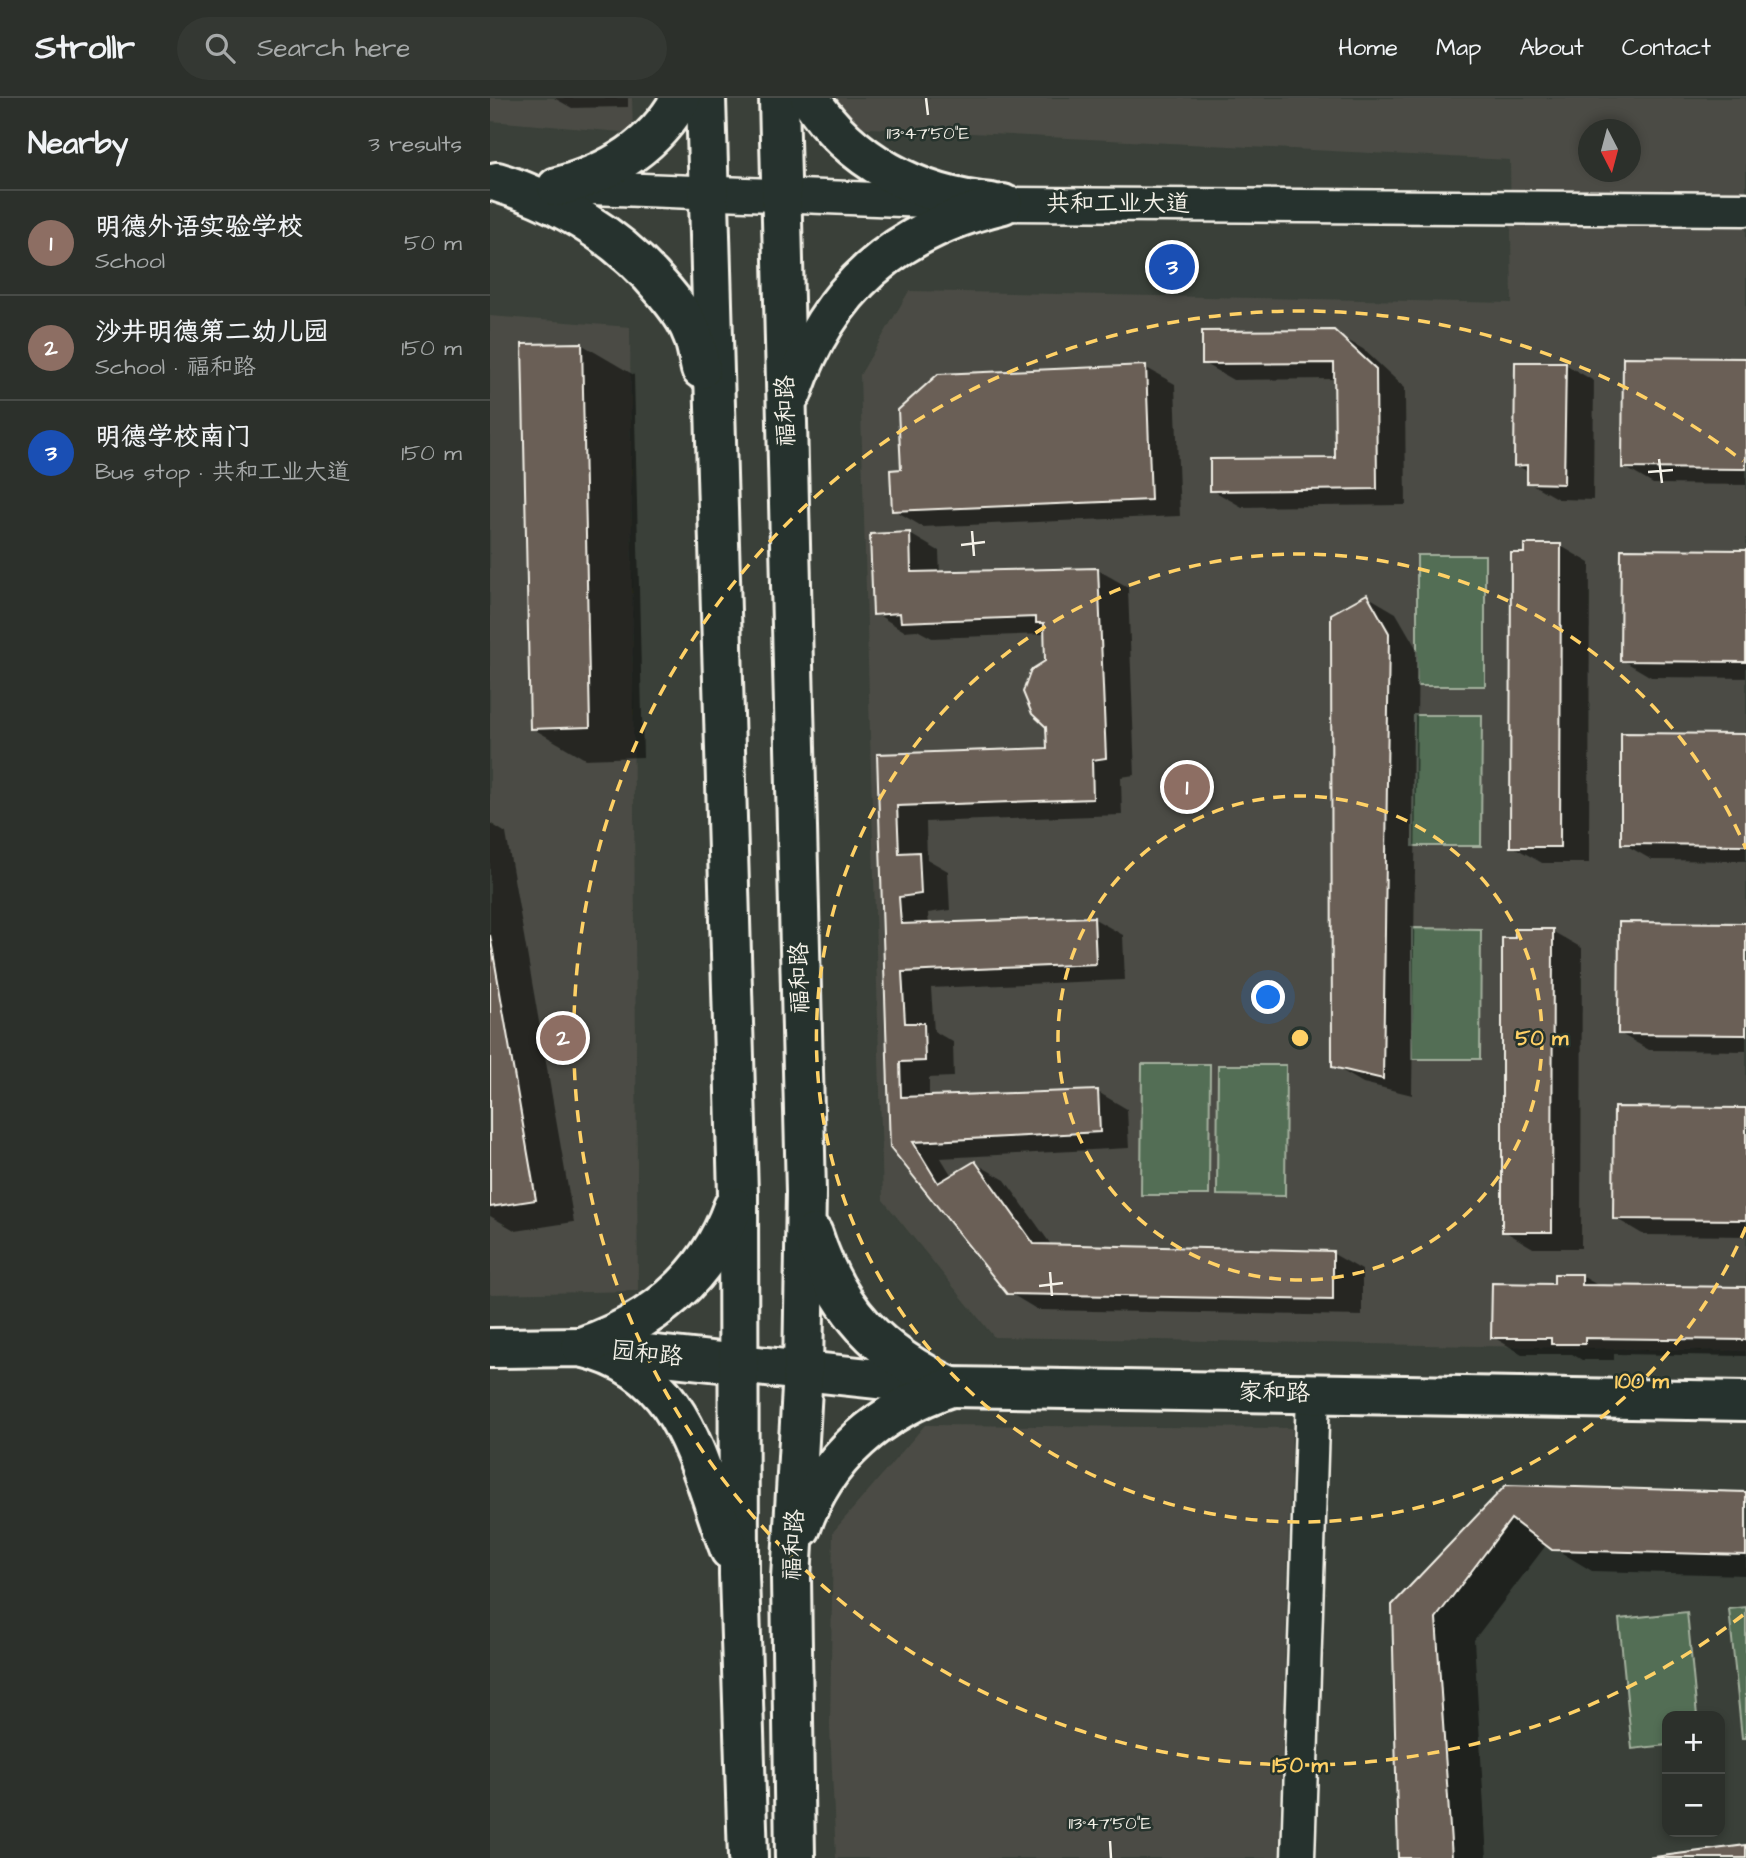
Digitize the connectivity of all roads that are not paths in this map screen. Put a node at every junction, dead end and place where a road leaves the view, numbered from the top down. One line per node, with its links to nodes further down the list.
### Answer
1 (681, 98): 6 (main road)
2 (706, 98): 7 (main road)
3 (779, 98): 8 (main road, 福和路)
4 (810, 98): 9 (main road)
5 (493, 181): 6 (street, 共和工业大道); 12 (main road)
6 (557, 187): 7 (street, 共和工业大道)
7 (708, 193): 8 (street, 共和工业大道); 12 (main road)
8 (781, 195): 9 (street, 共和工业大道); 11 (main road, 福和路)
9 (1003, 204): 10 (street, 共和工业大道); 11 (main road)
10 (1746, 209)
11 (786, 425): 13 (main road, 福和路)
12 (715, 427): 14 (main road)
13 (806, 1192): 18 (main road, 福和路); 19 (main road)
14 (738, 1194): 15 (main road); 17 (main road)
15 (581, 1347): 16 (main road, 园和路); 17 (main road, 园和路); 23 (main road)
16 (490, 1348)
17 (738, 1364): 18 (main road, 园和路); 23 (main road)
18 (803, 1371): 19 (main road, 家和路); 22 (main road, 福和路)
19 (951, 1387): 20 (main road, 家和路); 22 (main road)
20 (1313, 1394): 21 (main road, 家和路); 26 (street)
21 (1746, 1401)
22 (793, 1551): 25 (main road, 福和路)
23 (739, 1575): 24 (main road)
24 (748, 1858)
25 (795, 1858)
26 (1298, 1858)

